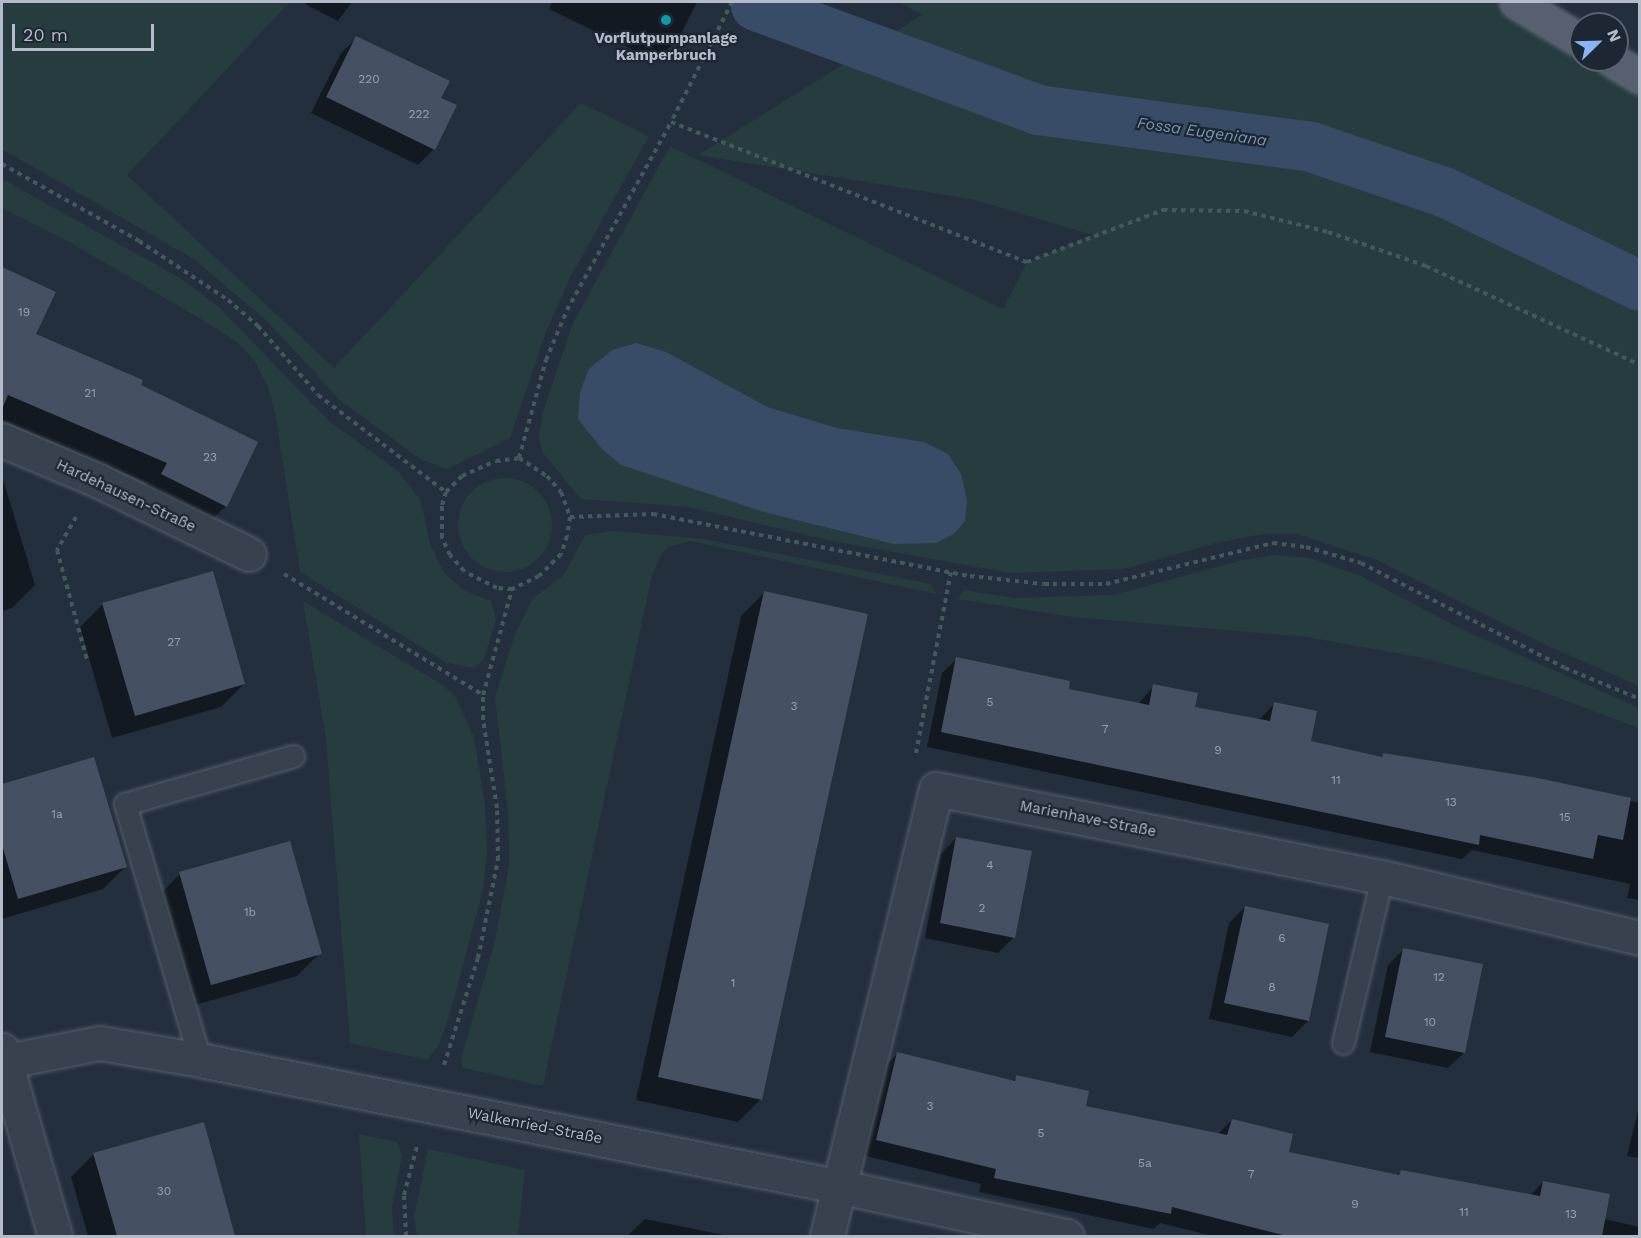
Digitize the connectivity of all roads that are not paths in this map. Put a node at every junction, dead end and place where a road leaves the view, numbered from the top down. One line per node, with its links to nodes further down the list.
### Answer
1 (1516, 2): 2 (main road)
2 (1569, 34)
3 (2, 440): 4 (street, Hardehausen-Straße)
4 (249, 554)
5 (293, 756): 10 (lane)
6 (1382, 877): 7 (street, Marienhave-Straße); 8 (lane); 11 (street, Marienhave-Straße)
7 (1640, 938)
8 (1343, 1042)
9 (3, 1058): 10 (street, Walkenried-Straße); 12 (street)
10 (200, 1060): 11 (street, Walkenried-Straße)
11 (837, 1186): 13 (street); 14 (street, Walkenried-Straße)
12 (56, 1236)
13 (827, 1236)
14 (1067, 1236)

